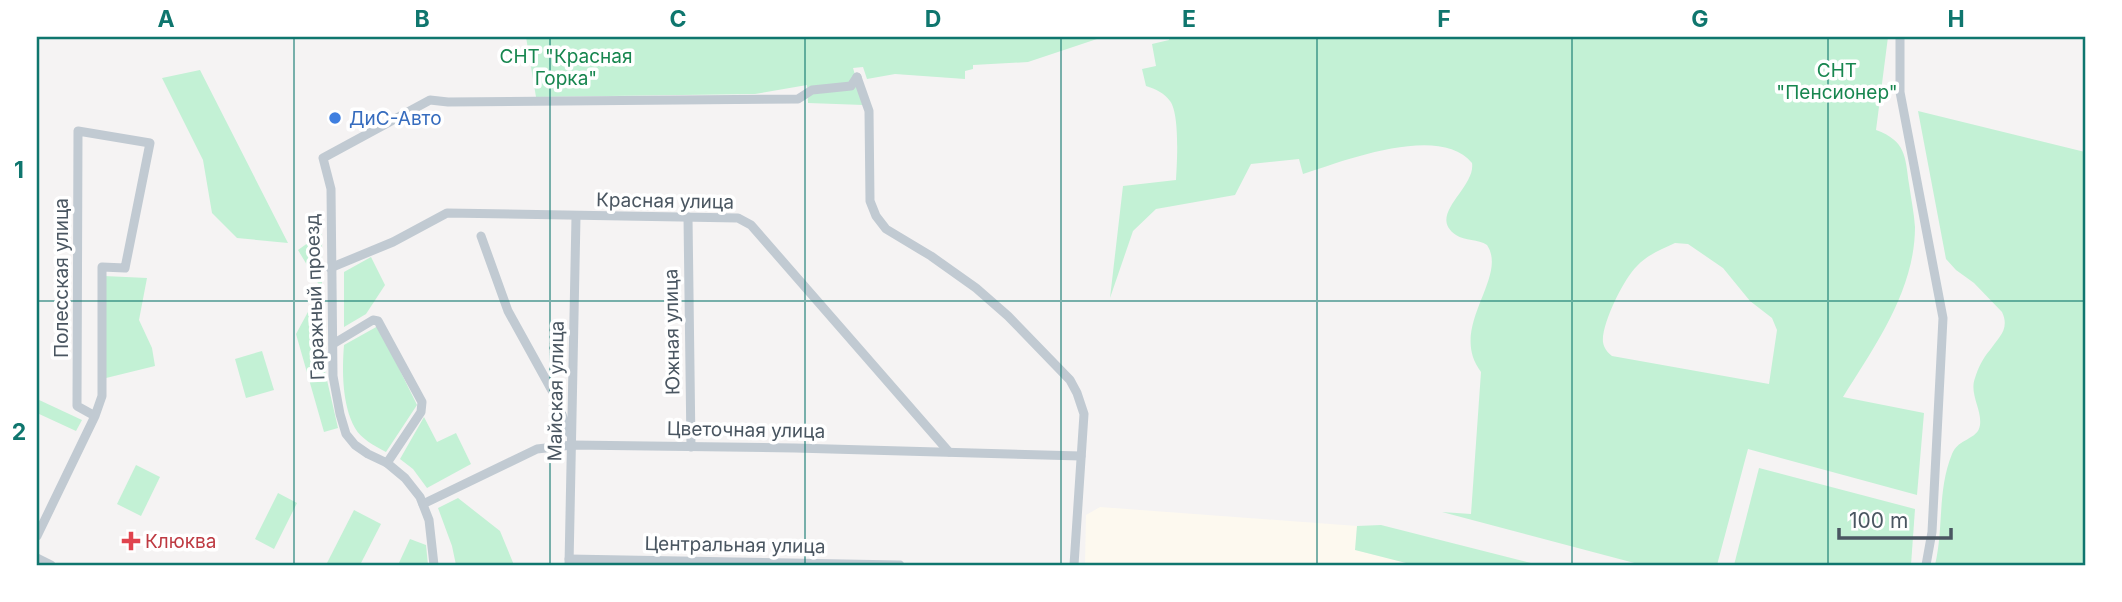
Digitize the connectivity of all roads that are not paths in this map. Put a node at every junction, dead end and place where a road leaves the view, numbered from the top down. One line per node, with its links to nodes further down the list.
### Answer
1 (1900, 37): 21 (street)
2 (576, 217): 3 (street, Красная улица); 5 (street, Красная улица); 8 (street, Майская улица)
3 (688, 218): 9 (street, Южная улица); 10 (street, Красная улица)
4 (481, 236): 8 (street)
5 (330, 268): 6 (street, Гаражный проезд); 11 (street, Гаражный проезд)
6 (333, 344): 12 (street, Гаражный проезд); 12 (street)
7 (95, 416): 7 (street, Полесская улица); 14 (street)
8 (572, 445): 9 (street, Цветочная улица); 13 (street, Цветочная улица); 16 (street, Майская улица)
9 (691, 447): 10 (street, Цветочная улица)
10 (949, 452): 11 (street, Цветочная улица)
11 (1081, 457): 20 (street)
12 (387, 464): 13 (street, Гаражный проезд)
13 (423, 504): 18 (street, Гаражный проезд)
14 (37, 536)
15 (37, 558): 17 (street)
16 (569, 562): 19 (street, Центральная улица)
17 (51, 565)
18 (434, 565)
19 (900, 565)
20 (1074, 565)
21 (1926, 565)

